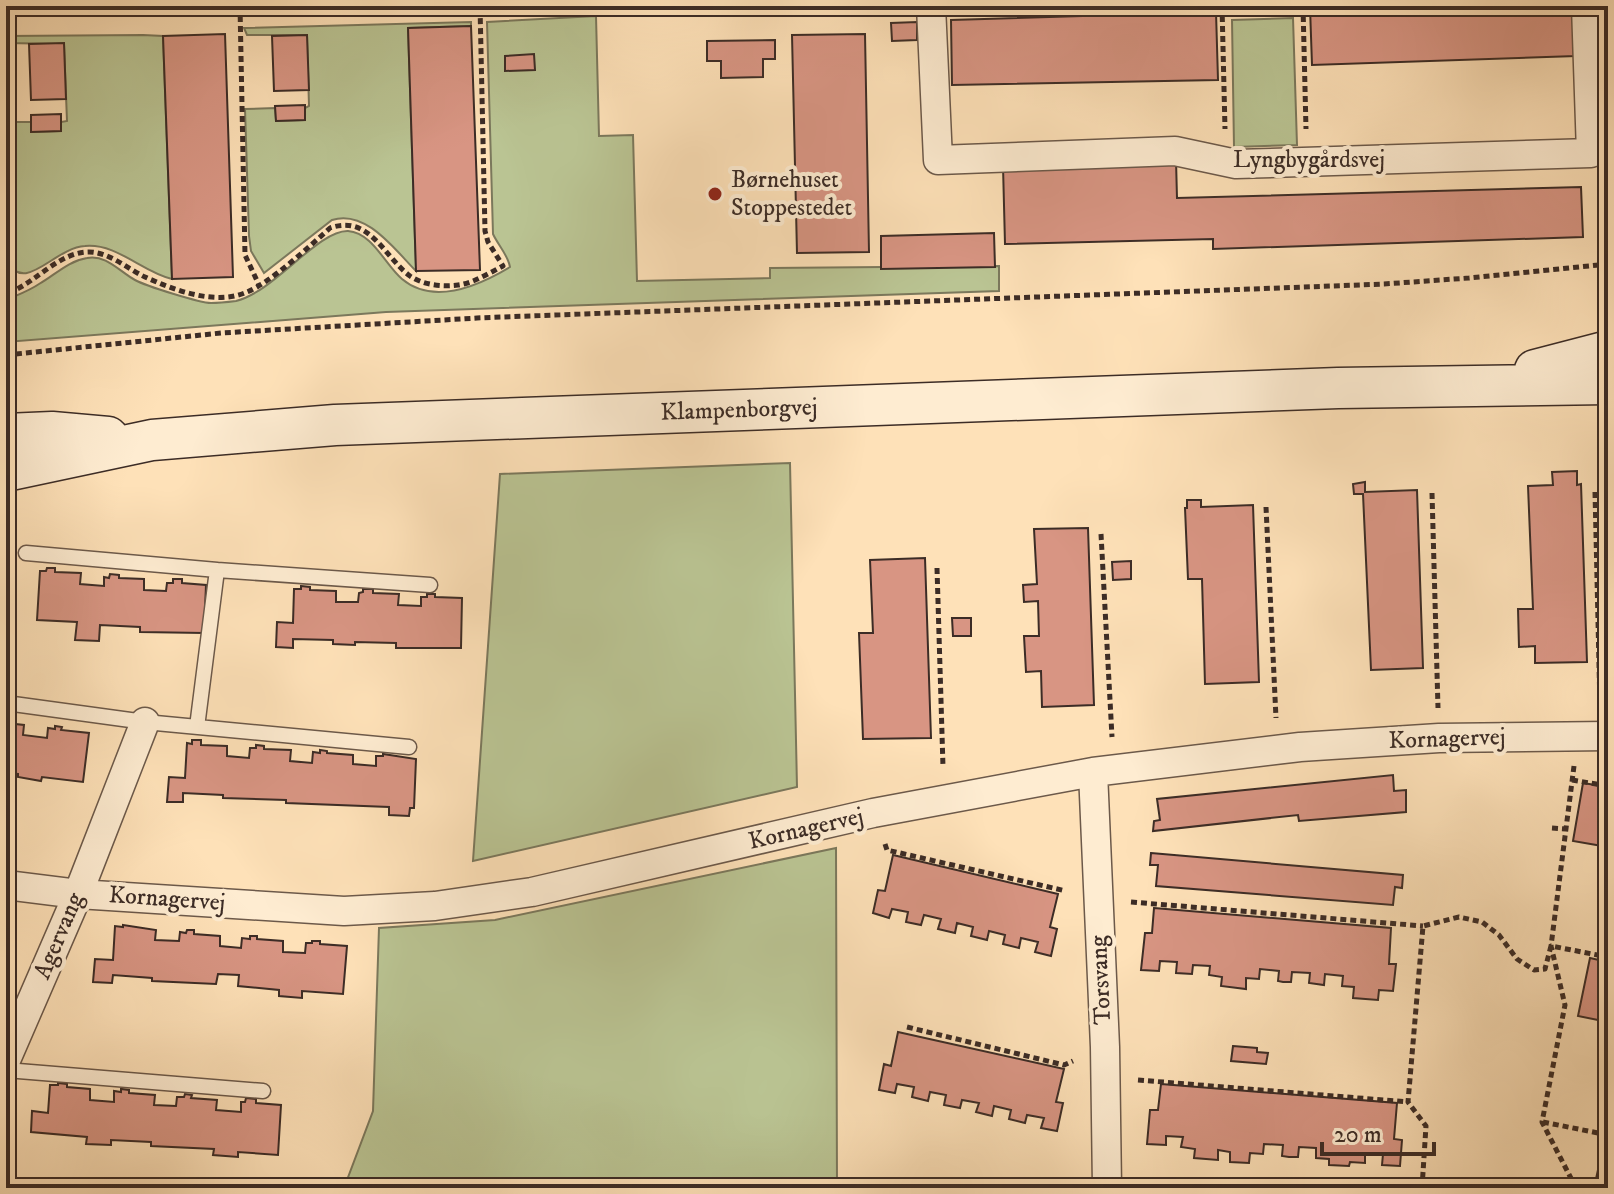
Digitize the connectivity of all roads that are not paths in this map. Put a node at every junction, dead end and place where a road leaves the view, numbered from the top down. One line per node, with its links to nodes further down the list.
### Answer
1 (931, 6): 2 (street, Lyngbygårdsvej)
2 (1586, 6)
3 (1608, 351): 5 (street, Klampenborgvej)
4 (1608, 384): 5 (street, Klampenborgvej)
5 (1477, 386): 7 (street, Klampenborgvej)
6 (6, 434): 7 (street)
7 (152, 440): 8 (street, Klampenborgvej)
8 (6, 471)
9 (26, 553): 10 (lane)
10 (217, 570): 11 (lane); 14 (lane)
11 (430, 585)
12 (6, 703): 13 (lane)
13 (145, 722): 14 (lane); 19 (street, Agervang)
14 (197, 727): 16 (lane)
15 (1595, 736): 17 (street, Kornagervej)
16 (409, 747)
17 (1103, 771): 19 (street, Kornagervej); 23 (street, Torsvang)
18 (6, 885): 19 (street, Kornagervej)
19 (78, 894): 20 (street, Agervang)
20 (6, 1060)
21 (6, 1070): 22 (lane)
22 (263, 1091)
23 (1107, 1188)

